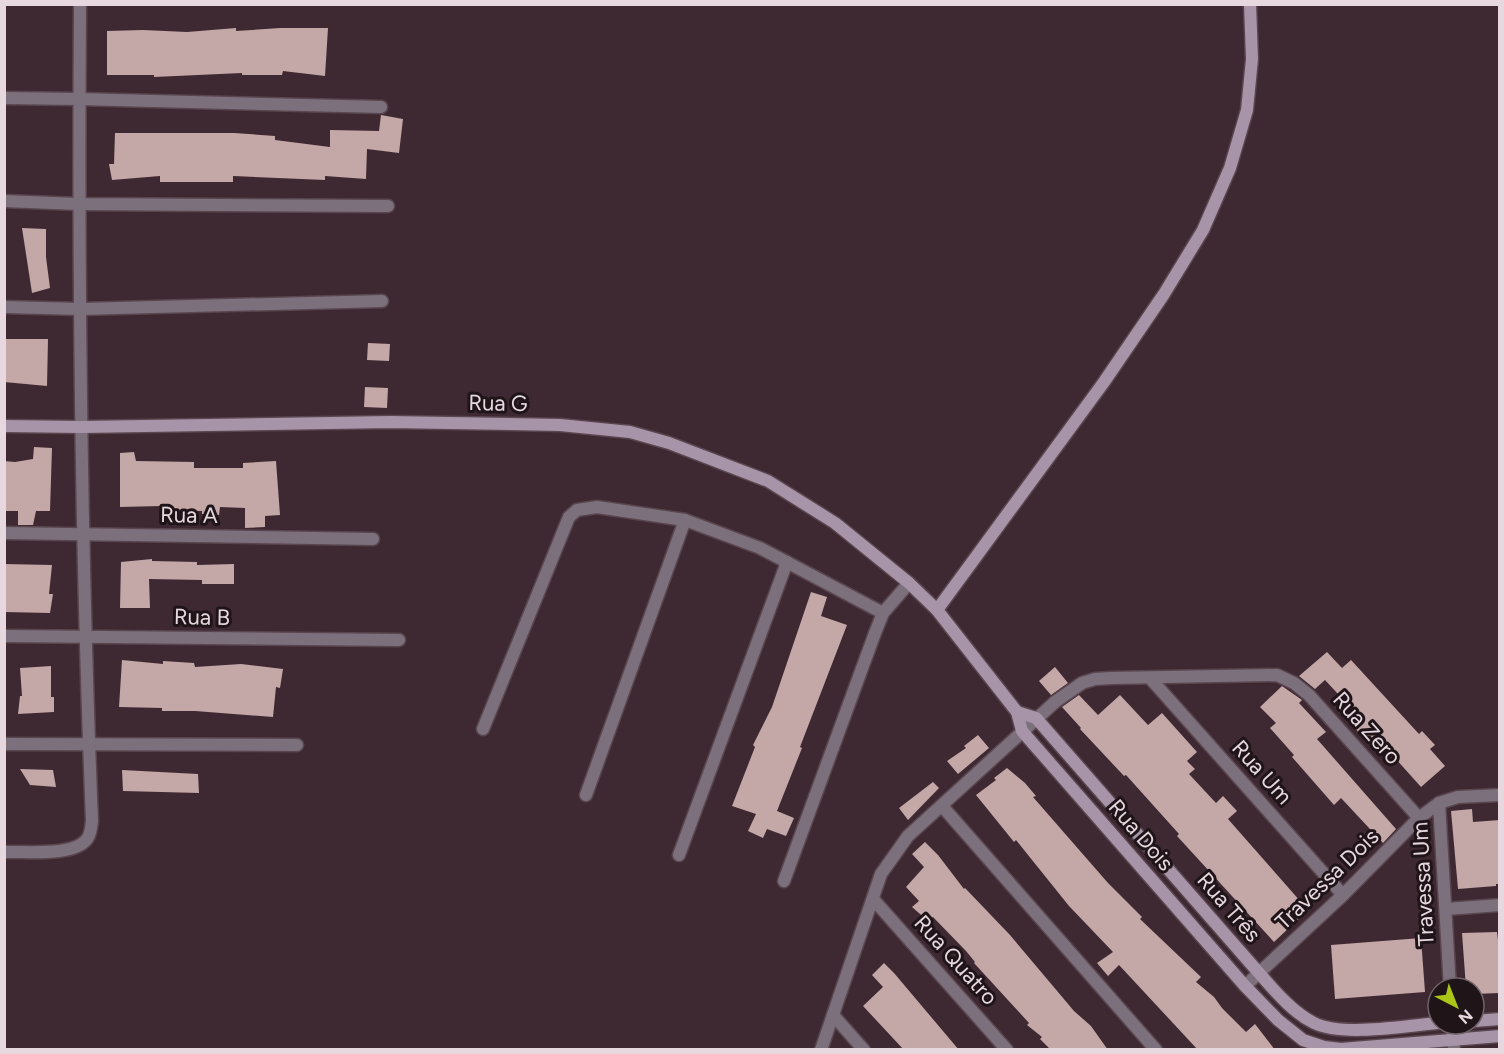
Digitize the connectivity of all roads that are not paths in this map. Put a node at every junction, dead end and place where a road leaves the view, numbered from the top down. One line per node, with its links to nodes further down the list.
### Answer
1 (80, 4): 4 (street)
2 (1250, 4): 20 (street)
3 (4, 98): 4 (street)
4 (80, 99): 5 (street); 7 (street)
5 (381, 107)
6 (4, 201): 7 (street)
7 (78, 204): 8 (street); 11 (street)
8 (388, 207)
9 (382, 301): 11 (street)
10 (4, 307): 11 (street)
11 (81, 309): 13 (street)
12 (4, 426): 13 (street, Rua G)
13 (81, 427): 16 (street); 19 (street, Rua G)
14 (685, 520): 18 (street); 28 (street); 33 (street)
15 (4, 533): 16 (street, Rua A)
16 (83, 534): 17 (street, Rua A); 23 (street)
17 (373, 539)
18 (788, 562): 21 (street); 39 (street)
19 (909, 583): 20 (street, Rua G); 21 (street)
20 (937, 610): 26 (street, Rua Dois)
21 (884, 614): 40 (street)
22 (4, 636): 23 (street, Rua B)
23 (86, 636): 24 (street, Rua B); 30 (street)
24 (399, 640)
25 (1150, 678): 27 (street); 37 (street, Rua Zero); 41 (street, Rua Um)
26 (1017, 712): 27 (street); 29 (street, Rua Dois)
27 (1036, 718): 29 (street); 45 (street, Rua Três)
28 (483, 729)
29 (1022, 731): 36 (street); 47 (street, Rua Dois)
30 (89, 743): 31 (street); 32 (street); 38 (street)
31 (4, 744)
32 (297, 745)
33 (586, 795)
34 (1500, 795): 35 (street, Travessa Um)
35 (1439, 803): 37 (street, Travessa Dois); 44 (street, Travessa Um)
36 (942, 806): 42 (street); 57 (street)
37 (1419, 818): 41 (street, Travessa Dois)
38 (4, 852)
39 (679, 855)
40 (784, 881)
41 (1343, 895): 45 (street, Travessa Dois)
42 (873, 899): 48 (street); 56 (street, Rua Quatro)
43 (1500, 905): 44 (street)
44 (1446, 909): 46 (street, Travessa Um)
45 (1259, 974): 47 (street, Travessa Dois); 50 (street, Rua Três)
46 (1449, 976)
47 (1245, 986): 53 (street, Rua Dois)
48 (833, 1015): 54 (street); 55 (street)
49 (1426, 1024): 50 (street, Rua Três)
50 (1328, 1029): 53 (street)
51 (1500, 1036): 52 (street)
52 (1454, 1045): 53 (street)
53 (1323, 1048)
54 (821, 1050)
55 (864, 1050)
56 (1007, 1050)
57 (1156, 1050)

